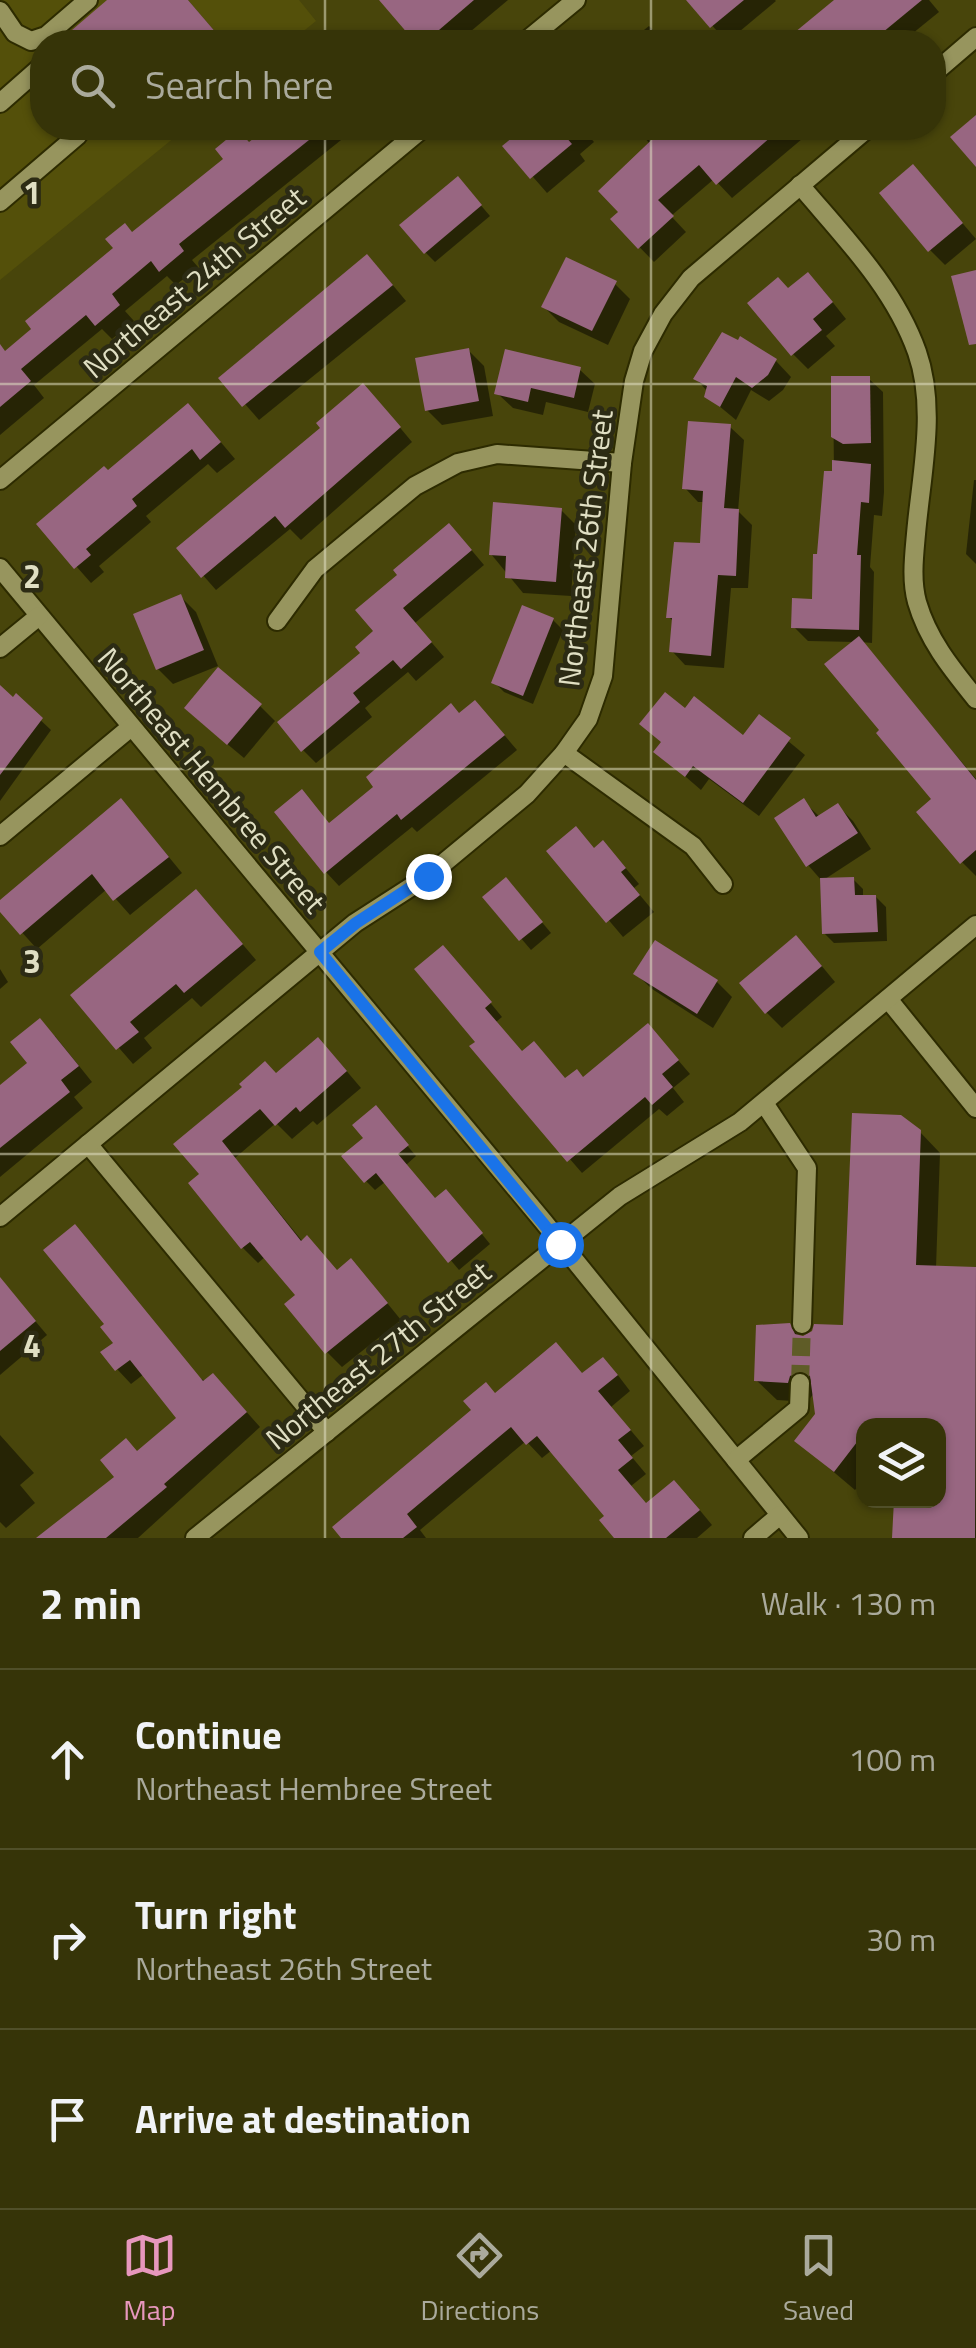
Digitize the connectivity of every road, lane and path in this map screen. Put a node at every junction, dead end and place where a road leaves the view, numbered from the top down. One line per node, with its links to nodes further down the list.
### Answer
1 (88, 0): 4 (street)
2 (576, 0): 5 (street)
3 (0, 11): 7 (street)
4 (53, 30)
5 (540, 30)
6 (976, 37): 8 (street)
7 (30, 44)
8 (946, 62)
9 (30, 77): 10 (street)
10 (0, 103)
11 (73, 140): 15 (street)
12 (409, 140): 17 (street, Northeast 24th Street)
13 (853, 140): 14 (street, Northeast 26th Street)
14 (800, 184): 16 (street, Northeast 26th Street); 22 (street)
15 (0, 202)
16 (622, 463): 20 (street); 24 (street, Northeast 26th Street)
17 (0, 480)
18 (0, 568): 19 (street, Northeast Hembree Street)
19 (39, 616): 21 (street); 23 (street, Northeast Hembree Street)
20 (277, 621)
21 (0, 648)
22 (976, 698)
23 (132, 727): 25 (street); 28 (street, Northeast Hembree Street)
24 (564, 754): 26 (street); 28 (street, Northeast 26th Street)
25 (0, 836)
26 (723, 884)
27 (976, 925): 29 (street, Northeast 27th Street)
28 (320, 952): 32 (street, Northeast 26th Street); 34 (street, Northeast Hembree Street)
29 (888, 999): 30 (street, Northeast 27th Street); 31 (street)
30 (764, 1103): 34 (street, Northeast 27th Street); 35 (street)
31 (976, 1108)
32 (88, 1144): 33 (street, Northeast 26th Street); 37 (street)
33 (0, 1216)
34 (560, 1244): 37 (street, Northeast 27th Street); 38 (street, Northeast Hembree Street)
35 (802, 1324)
36 (800, 1383): 38 (street)
37 (328, 1432): 40 (street, Northeast 27th Street)
38 (736, 1460): 39 (street, Northeast Hembree Street)
39 (780, 1515): 41 (street); 42 (street, Northeast Hembree Street)
40 (196, 1538)
41 (753, 1538)
42 (799, 1538)

